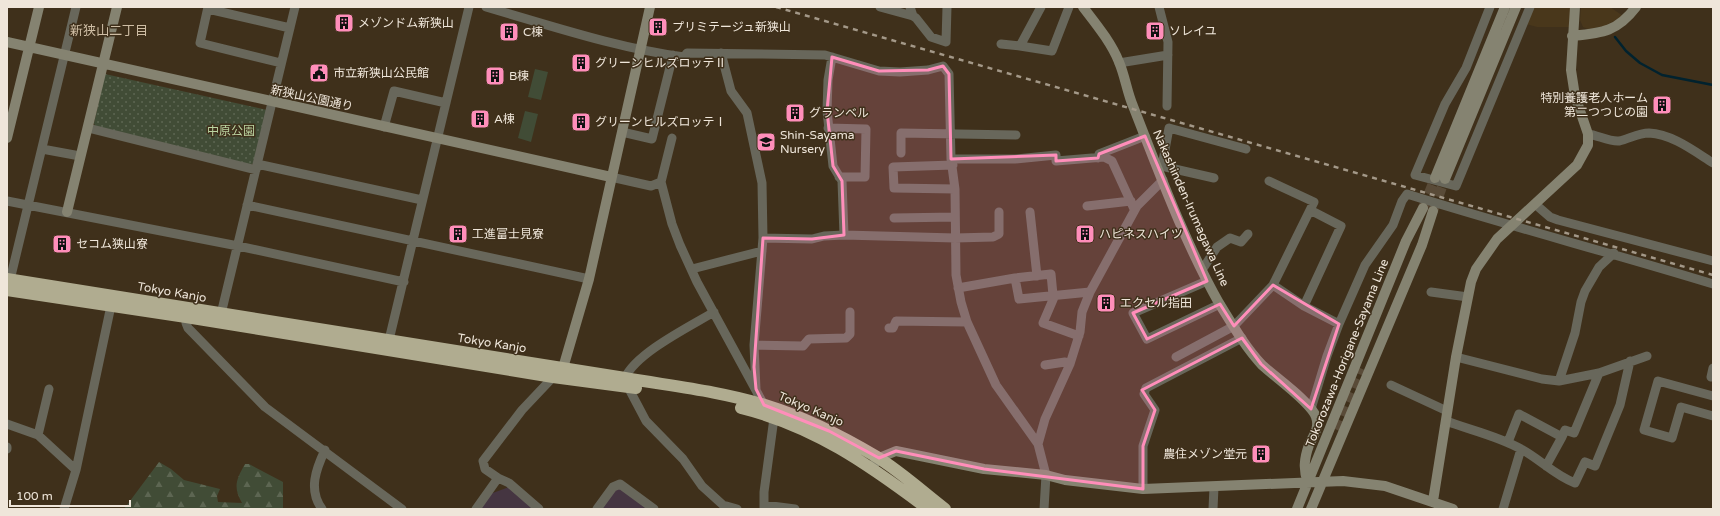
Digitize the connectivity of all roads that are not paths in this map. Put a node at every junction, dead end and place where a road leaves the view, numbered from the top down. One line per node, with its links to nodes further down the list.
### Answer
1 (39, 7): 28 (street)
2 (76, 7): 31 (street)
3 (116, 7): 36 (street)
4 (295, 7): 23 (street)
5 (469, 7): 39 (street)
6 (486, 7): 29 (street)
7 (650, 7): 29 (street)
8 (880, 7): 22 (street)
9 (910, 7): 22 (street)
10 (947, 7): 22 (street)
11 (1041, 7): 27 (street)
12 (1069, 7): 27 (street)
13 (1083, 7): 35 (street, Nakashinden-Irumagawa Line)
14 (1159, 7): 33 (street)
15 (1490, 7): 18 (street)
16 (1505, 7): 17 (street)
17 (1516, 7)
18 (1530, 7)
19 (1575, 7): 24 (street)
20 (1636, 7): 24 (street)
21 (208, 8): 23 (street); 37 (street)
22 (913, 16)
23 (290, 28): 37 (street)
24 (1572, 36): 46 (street)
25 (7, 42): 28 (street, 新狭山公園通り)
26 (1001, 44): 27 (street)
27 (1020, 46)
28 (30, 47): 31 (street, 新狭山公園通り); 49 (street)
29 (640, 51): 32 (street); 44 (street)
30 (721, 53): 32 (street); 34 (street); 85 (street)
31 (64, 54): 36 (street, 新狭山公園通り); 52 (street)
32 (673, 55): 44 (street)
33 (1168, 55): 35 (street); 40 (street)
34 (832, 57): 43 (street); 45 (street)
35 (1120, 62): 48 (street, Nakashinden-Irumagawa Line)
36 (103, 63): 38 (street, 新狭山公園通り); 42 (street)
37 (281, 63): 38 (street)
38 (273, 102): 41 (street, 新狭山公園通り); 60 (street)
39 (446, 103): 41 (street); 50 (street)
40 (1167, 106)
41 (384, 127): 50 (street, 新狭山公園通り)
42 (88, 128): 55 (street); 60 (street)
43 (828, 128): 62 (street); 62 (street)
44 (622, 132): 61 (street)
45 (951, 133): 47 (street); 54 (street); 57 (street)
46 (1588, 134): 58 (street); 70 (street)
47 (1016, 135)
48 (1145, 136): 56 (street); 59 (street, Nakashinden-Irumagawa Line)
49 (7, 138)
50 (438, 138): 61 (street, 新狭山公園通り); 68 (street)
51 (672, 138): 66 (street)
52 (42, 149): 55 (street); 73 (street)
53 (1246, 149): 59 (street)
54 (901, 153)
55 (80, 156): 77 (street)
56 (1098, 158): 57 (street); 72 (street)
57 (952, 162): 67 (street); 67 (street)
58 (1713, 163)
59 (1160, 165): 63 (street); 64 (street, Nakashinden-Irumagawa Line)
60 (257, 167): 68 (street); 71 (street)
61 (611, 177): 66 (street); 96 (street)
62 (839, 177): 84 (street)
63 (1214, 178)
64 (1163, 180): 72 (street); 93 (street, Nakashinden-Irumagawa Line)
65 (1269, 181): 76 (street)
66 (662, 182): 92 (street)
67 (955, 189): 80 (street)
68 (422, 200): 87 (street)
69 (7, 201): 73 (street)
70 (1535, 204): 82 (street); 91 (street)
71 (247, 205): 87 (street); 88 (street)
72 (1132, 205): 74 (street); 103 (street)
73 (28, 206): 77 (street); 99 (street)
74 (1087, 206)
75 (1428, 209): 130 (street); 143 (street, Tokorozawa-Horigane-Sayama Line); 159 (street)
76 (1310, 210): 101 (street); 109 (street)
77 (67, 212): 88 (street)
78 (999, 212): 86 (street)
79 (1030, 212): 94 (street)
80 (955, 217): 81 (street); 86 (street)
81 (894, 218)
82 (1510, 226): 90 (street); 106 (street); 115 (street)
83 (1248, 234): 93 (street)
84 (844, 235): 85 (street); 86 (street)
85 (763, 238): 89 (street)
86 (955, 238): 102 (street)
87 (413, 241): 96 (street); 98 (street)
88 (238, 246): 98 (street); 112 (street)
89 (762, 251): 92 (street); 121 (street)
90 (1614, 253): 100 (street); 134 (street)
91 (1713, 261)
92 (692, 269): 110 (street)
93 (1202, 270): 97 (street, Nakashinden-Irumagawa Line)
94 (1037, 276): 95 (street); 105 (street)
95 (1015, 278): 102 (street); 105 (street)
96 (589, 279): 128 (street)
97 (1208, 281): 108 (street, Nakashinden-Irumagawa Line); 108 (street)
98 (404, 282): 120 (street)
99 (8, 283): 107 (highway, Tokyo Kanjo)
100 (1713, 284)
101 (1273, 285): 109 (street); 116 (street)
102 (958, 288): 114 (street)
103 (1090, 292): 105 (street); 118 (street)
104 (1431, 292): 106 (street)
105 (1054, 295): 118 (street)
106 (1468, 297): 124 (street)
107 (112, 300): 112 (highway, Tokyo Kanjo); 113 (highway, Tokyo Kanjo); 156 (street)
108 (1220, 304): 116 (street, Nakashinden-Irumagawa Line)
109 (1304, 306): 115 (street)
110 (714, 312): 135 (street); 138 (street)
111 (850, 312): 121 (street)
112 (221, 314): 120 (highway, Tokyo Kanjo)
113 (186, 317): 132 (highway, Tokyo Kanjo); 153 (street)
114 (967, 322): 117 (street); 151 (street)
115 (1339, 324): 141 (street)
116 (1234, 326): 119 (street, Nakashinden-Irumagawa Line); 123 (street)
117 (889, 328)
118 (1079, 336): 126 (street)
119 (1242, 338): 141 (street, Nakashinden-Irumagawa Line); 162 (street)
120 (389, 340): 128 (highway, Tokyo Kanjo)
121 (754, 346): 138 (street)
122 (1647, 356): 125 (street)
123 (1176, 357)
124 (1456, 357): 134 (street); 142 (street)
125 (1630, 361): 131 (street); 155 (street)
126 (1070, 364): 127 (street); 151 (street)
127 (1045, 365)
128 (563, 368): 132 (street); 135 (highway, Tokyo Kanjo)
129 (1713, 368): 133 (street)
130 (1361, 369)
131 (1599, 373): 134 (street); 149 (street)
132 (553, 377): 135 (highway, Tokyo Kanjo); 158 (street)
133 (1713, 377)
134 (1559, 381)
135 (626, 383): 140 (highway, Tokyo Kanjo); 145 (highway, Tokyo Kanjo); 172 (street)
136 (1391, 385): 142 (street)
137 (49, 389): 148 (street)
138 (756, 389): 140 (street)
139 (1713, 396): 144 (street)
140 (764, 405): 154 (highway, Tokyo Kanjo)
141 (1312, 410): 143 (street); 160 (street)
142 (1447, 410): 146 (street)
143 (1335, 414): 160 (street, Tokorozawa-Horigane-Sayama Line)
144 (1712, 414)
145 (774, 418): 154 (highway, Tokyo Kanjo); 164 (street)
146 (1446, 421): 150 (street); 163 (street)
147 (7, 424): 148 (street)
148 (38, 435): 156 (street)
149 (1562, 437): 150 (street); 155 (street)
150 (1508, 442): 152 (street)
151 (1038, 444): 157 (street)
152 (1521, 449): 155 (street); 181 (street)
153 (325, 450): 166 (street); 167 (street)
154 (875, 463): 157 (street); 174 (highway, Tokyo Kanjo); 175 (highway, Tokyo Kanjo)
155 (1546, 466)
156 (76, 470): 165 (street)
157 (1046, 475): 162 (street); 176 (street)
158 (498, 478): 168 (street); 169 (street)
159 (1322, 482): 160 (street); 163 (street); 179 (street)
160 (1308, 484): 161 (street); 178 (street, Tokorozawa-Horigane-Sayama Line)
161 (1214, 487): 162 (street); 177 (street)
162 (1142, 489)
163 (1433, 505): 180 (street)
164 (764, 507): 173 (street)
165 (64, 509)
166 (322, 509)
167 (402, 509)
168 (476, 509)
169 (539, 509)
170 (597, 509): 171 (street)
171 (654, 509)
172 (737, 509)
173 (794, 509)
174 (928, 509)
175 (945, 509)
176 (1044, 509)
177 (1213, 509)
178 (1297, 509)
179 (1311, 509)
180 (1454, 509)
181 (1503, 509)

